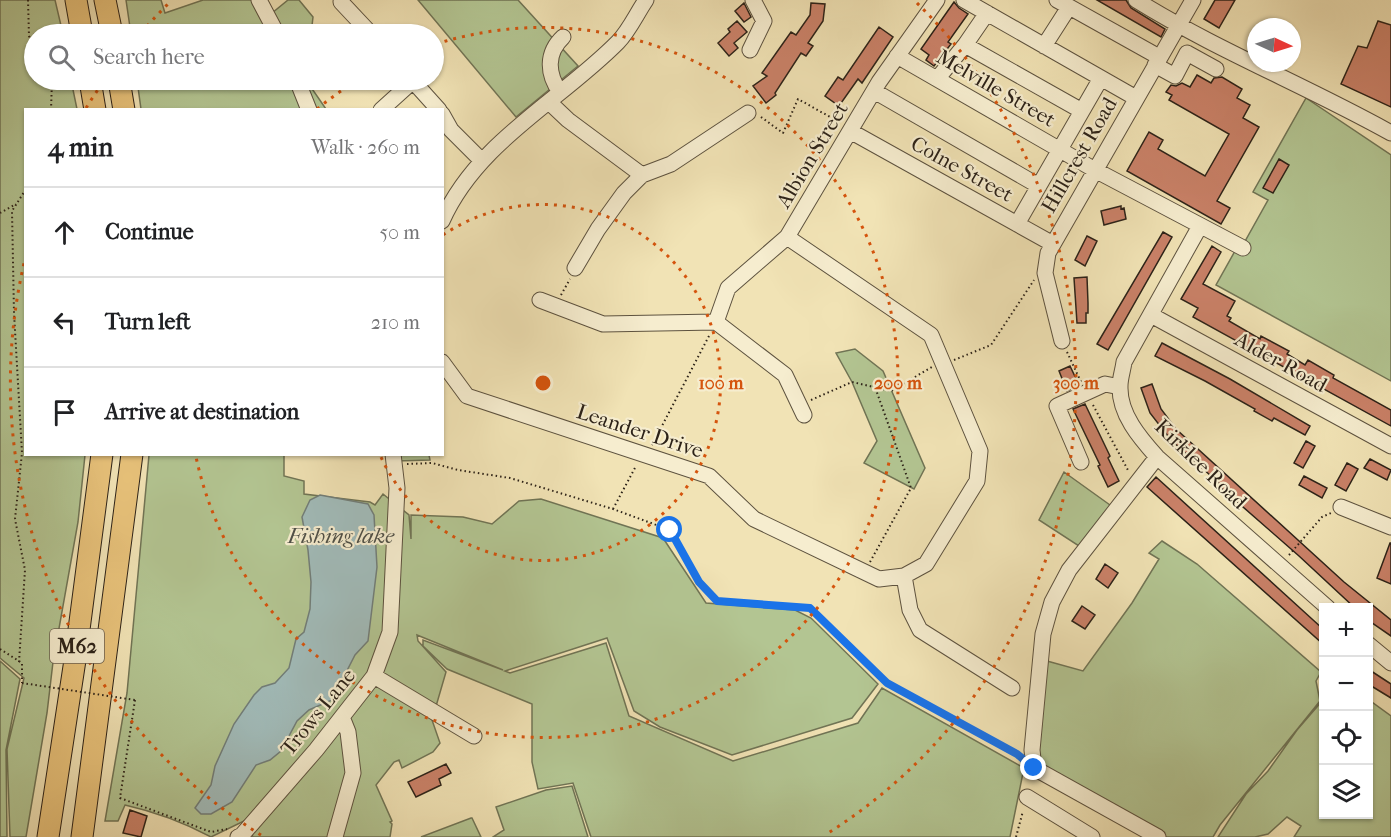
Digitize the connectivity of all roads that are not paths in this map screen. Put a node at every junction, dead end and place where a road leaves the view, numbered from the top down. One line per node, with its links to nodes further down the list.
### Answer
1 (76, 0): 13 (highway)
2 (105, 0): 14 (highway)
3 (259, 0): 15 (street)
4 (646, 0): 33 (street)
5 (753, 0): 21 (street)
6 (937, 0): 22 (street, Albion Street)
7 (964, 0): 12 (street)
8 (1193, 0): 17 (street, Hillcrest Road)
9 (341, 2): 16 (street)
10 (1143, 2): 17 (street)
11 (1063, 3): 20 (street); 23 (street)
12 (987, 13): 19 (street); 20 (street)
13 (80, 24)
14 (110, 24)
15 (272, 24)
16 (362, 24)
17 (1178, 25): 23 (street, Hillcrest Road); 44 (street)
18 (563, 37): 33 (street)
19 (965, 45): 26 (street); 40 (street)
20 (1044, 46): 25 (street)
21 (750, 50)
22 (897, 56): 26 (street, Melville Street); 32 (street, Albion Street)
23 (1157, 61): 24 (street); 34 (street, Hillcrest Road)
24 (1216, 69)
25 (1101, 78): 34 (street); 40 (street)
26 (937, 79): 45 (street, Melville Street)
27 (92, 90): 35 (highway)
28 (121, 90): 36 (highway)
29 (301, 90): 37 (street)
30 (402, 90): 38 (street)
31 (421, 90): 39 (street)
32 (874, 91): 43 (street, Albion Street); 49 (street)
33 (554, 97): 46 (street); 48 (street)
34 (1136, 99): 47 (street, Hillcrest Road)
35 (95, 108)
36 (124, 108)
37 (308, 108)
38 (383, 108)
39 (437, 108)
40 (1082, 111): 45 (street)
41 (748, 113): 48 (street)
42 (444, 118): 46 (street)
43 (850, 131): 51 (street, Colne Street); 53 (street, Albion Street)
44 (1391, 133)
45 (1060, 150): 47 (street, Melville Street); 49 (street)
46 (481, 160): 50 (street)
47 (1095, 170): 52 (street, Melville Street); 54 (street, Hillcrest Road)
48 (642, 176): 56 (street)
49 (1039, 186): 51 (street)
50 (444, 216)
51 (1017, 224): 54 (street, Colne Street)
52 (1200, 226): 55 (street, Melville Street); 58 (street, Kirklee Road)
53 (788, 237): 59 (street, Albion Street); 72 (street)
54 (1053, 244): 60 (street, Hillcrest Road)
55 (1243, 248)
56 (575, 268)
57 (540, 300): 59 (street)
58 (1151, 315): 62 (street, Kirklee Road); 64 (street, Alder Road)
59 (716, 322): 63 (street)
60 (1062, 341)
61 (444, 365): 72 (street, Leander Drive)
62 (1120, 387): 67 (street, Kirklee Road); 69 (street)
63 (801, 410)
64 (1391, 446)
65 (102, 456): 83 (highway, M62)
66 (132, 456): 78 (highway, M62)
67 (1157, 457): 73 (street, Kirklee Road); 88 (street)
68 (394, 460): 76 (street, Trows Lane)
69 (1081, 462)
70 (1341, 507): 71 (street)
71 (1391, 527)
72 (904, 576): 77 (street)
73 (1322, 603)
74 (1373, 648): 75 (street)
75 (1391, 663)
76 (374, 676): 79 (street, Trows Lane); 80 (street)
77 (1012, 687)
78 (100, 703): 84 (highway, M62); 85 (highway, M62)
79 (342, 717): 82 (street, Trows Lane); 86 (street)
80 (474, 736)
81 (1027, 797): 87 (street)
82 (240, 836)
83 (48, 837)
84 (82, 837)
85 (89, 837)
86 (335, 837)
87 (1092, 837)
88 (1158, 837)

